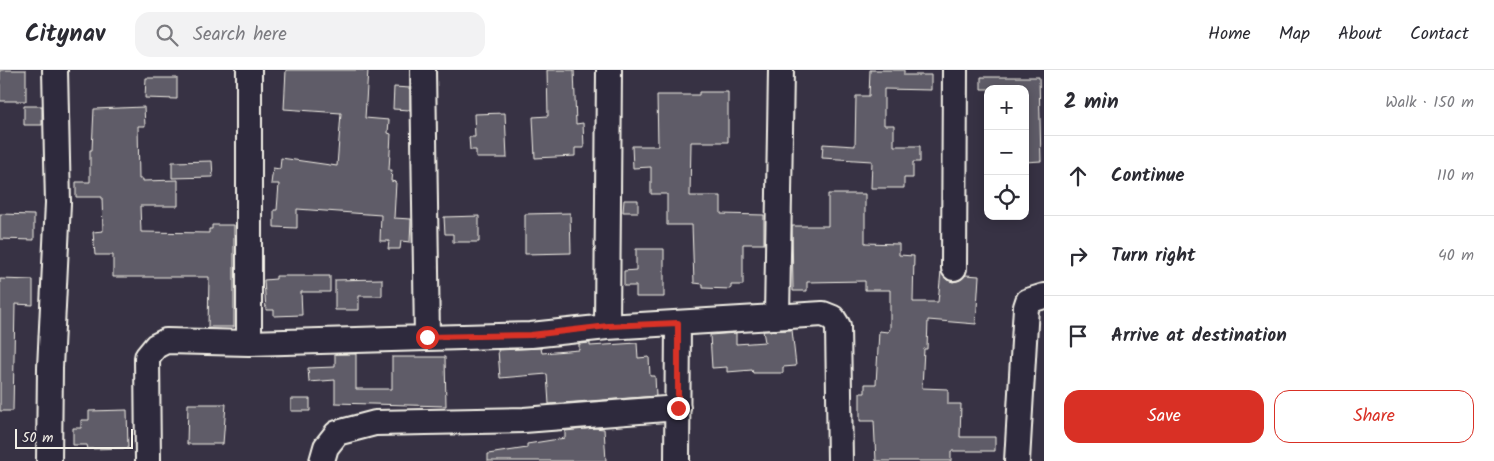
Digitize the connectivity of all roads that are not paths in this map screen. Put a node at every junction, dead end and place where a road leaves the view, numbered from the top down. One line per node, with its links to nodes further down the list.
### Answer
1 (55, 70): 15 (street)
2 (249, 70): 13 (street)
3 (422, 70): 12 (street)
4 (609, 70): 11 (street)
5 (781, 70): 9 (street)
6 (955, 70): 7 (street)
7 (954, 268)
8 (1044, 296): 20 (street)
9 (777, 317): 10 (street); 19 (street)
10 (678, 323): 11 (street); 14 (street)
11 (608, 326): 12 (street)
12 (427, 337): 13 (street)
13 (249, 343): 16 (street)
14 (678, 408): 17 (street); 18 (street)
15 (49, 461)
16 (148, 461)
17 (322, 461)
18 (677, 461)
19 (840, 461)
20 (1017, 461)

